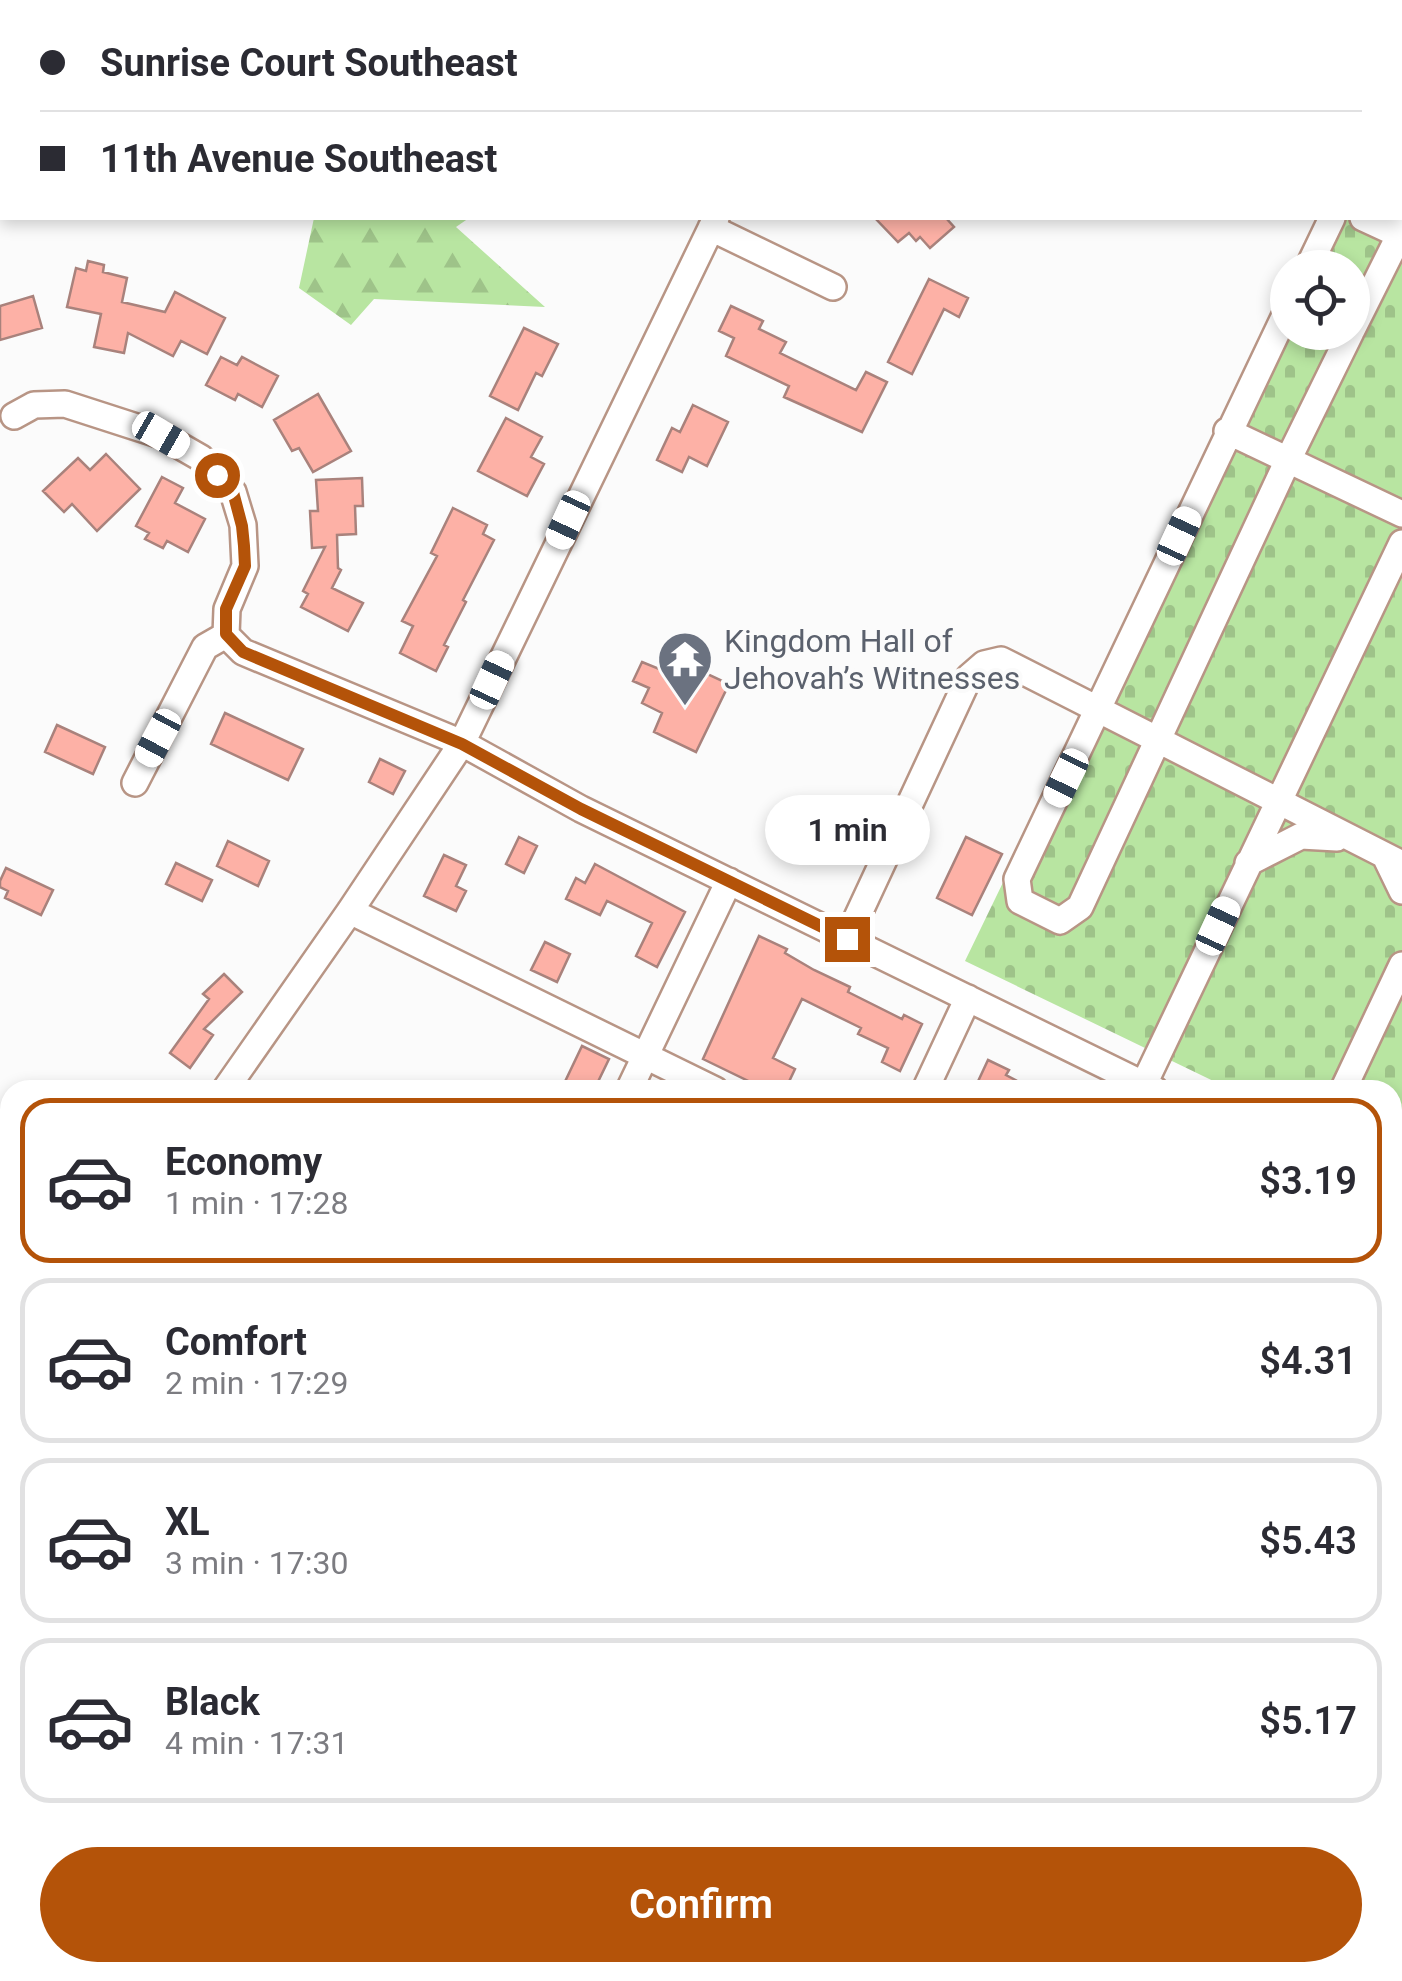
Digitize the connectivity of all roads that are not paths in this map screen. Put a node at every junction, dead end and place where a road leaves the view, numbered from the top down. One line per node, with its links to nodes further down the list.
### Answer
1 (1331, 220): 5 (street)
2 (1368, 220): 4 (street)
3 (714, 223): 6 (street); 18 (street)
4 (1401, 234): 7 (street)
5 (1317, 250)
6 (833, 287)
7 (1370, 295)
8 (1270, 345): 11 (street)
9 (1343, 350): 12 (street)
10 (14, 416): 15 (street)
11 (1227, 432): 12 (street); 16 (street)
12 (1288, 460): 13 (street); 17 (street)
13 (1402, 514)
14 (1402, 543): 20 (street)
15 (226, 634): 18 (street); 19 (street)
16 (1099, 710): 17 (street); 17 (street); 27 (street)
17 (1157, 742): 20 (street)
18 (462, 744): 24 (street); 26 (street)
19 (135, 783)
20 (1276, 802): 21 (street); 23 (street)
21 (1350, 838): 22 (street); 23 (street)
22 (1394, 860): 25 (street)
23 (1248, 863): 36 (street)
24 (729, 881): 27 (street); 30 (street)
25 (1402, 890)
26 (350, 912): 30 (street); 31 (street)
27 (847, 939): 29 (street)
28 (1402, 965): 37 (street)
29 (968, 998): 34 (street); 35 (street)
30 (646, 1056): 32 (street); 33 (street)
31 (232, 1080)
32 (635, 1080)
33 (695, 1080)
34 (929, 1080)
35 (1136, 1080)
36 (1153, 1080)
37 (1347, 1080)

